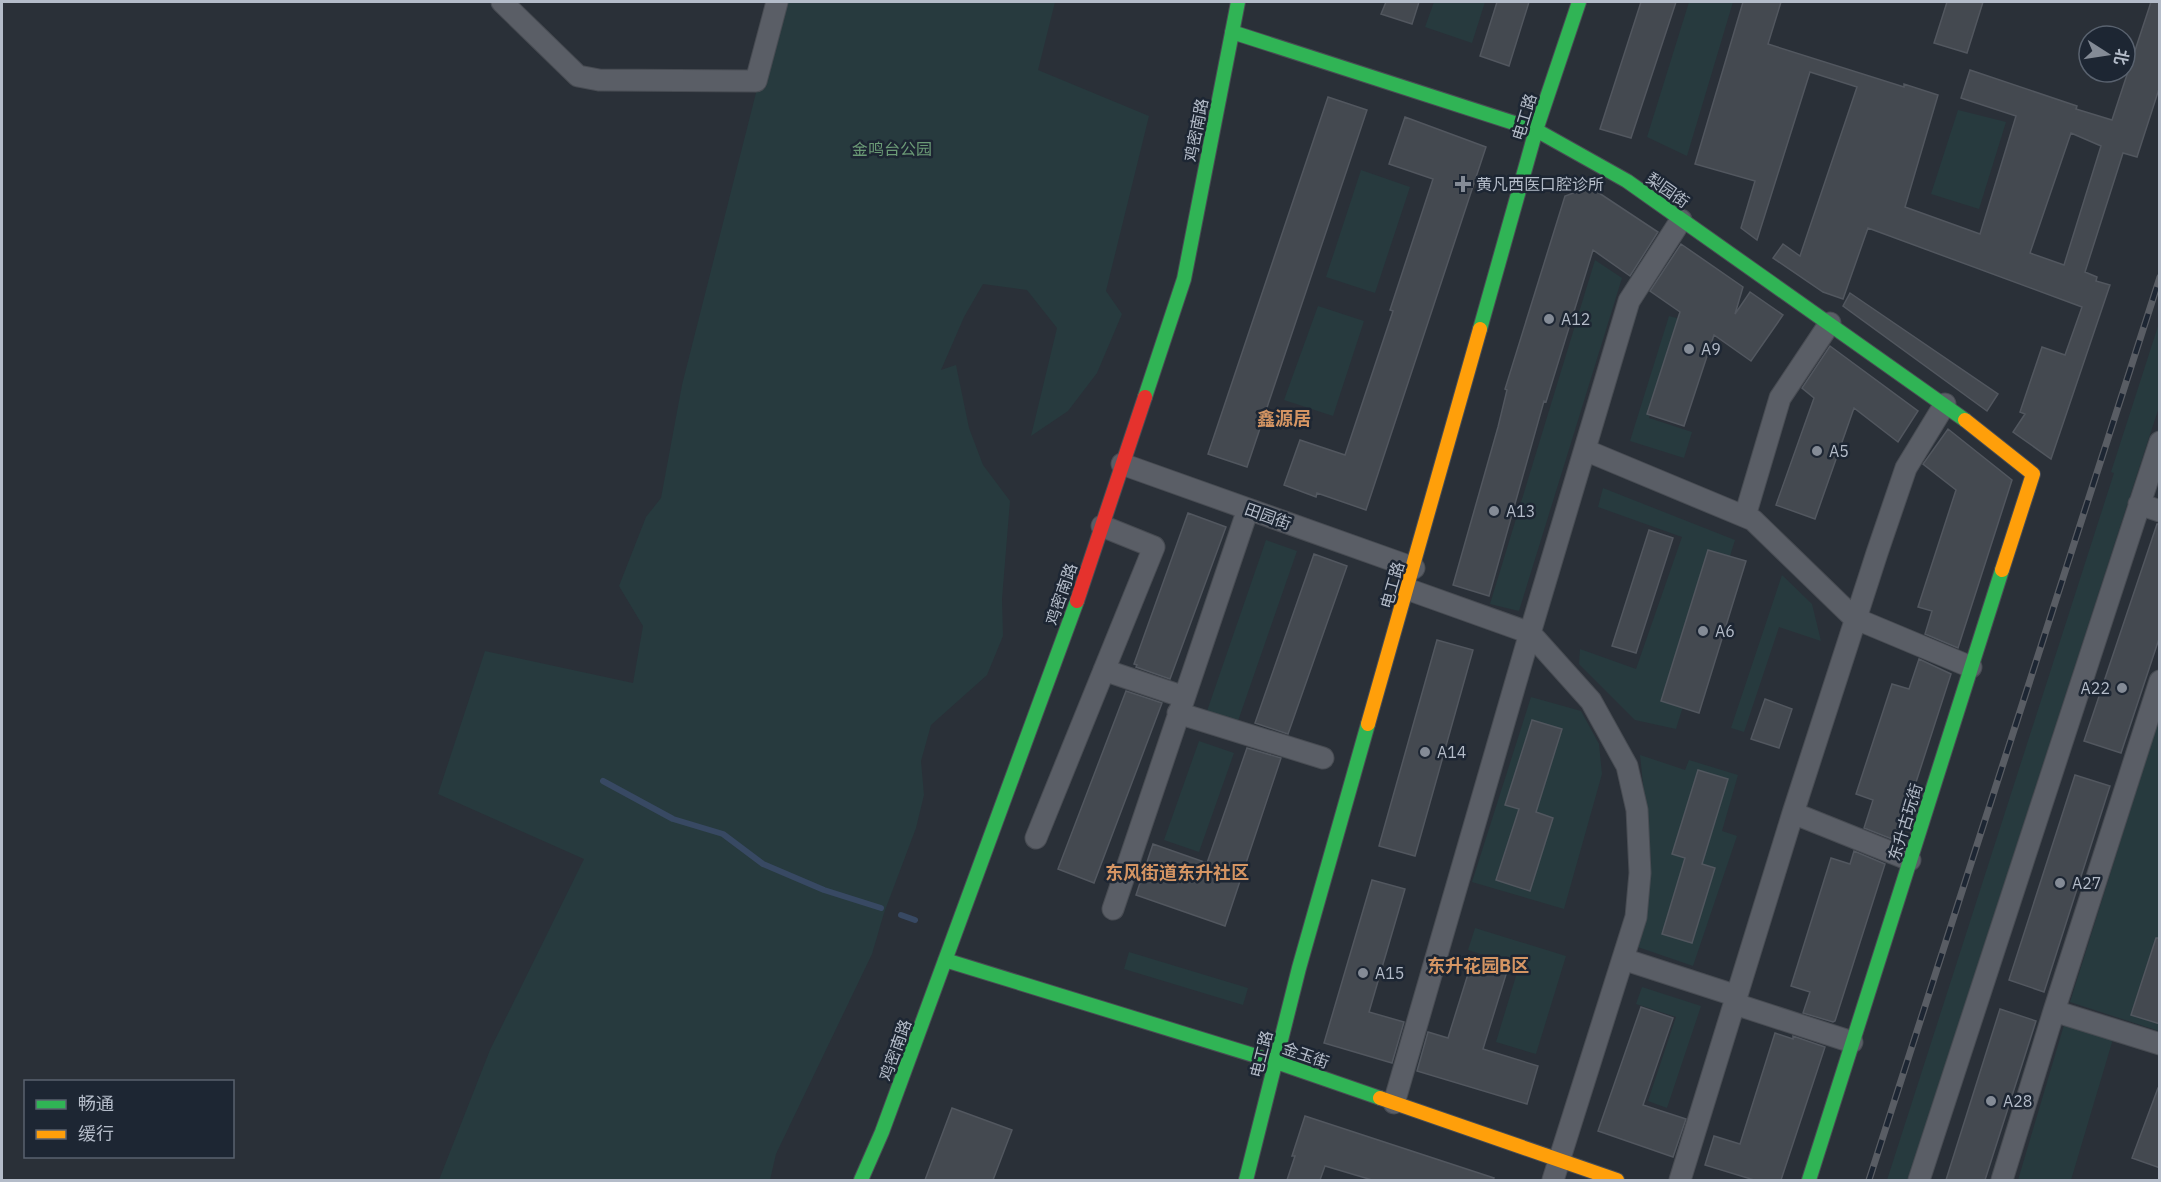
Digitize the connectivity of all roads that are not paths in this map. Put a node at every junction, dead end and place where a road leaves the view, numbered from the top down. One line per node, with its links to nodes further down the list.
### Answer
1 (502, 2): 2 (street)
2 (777, 2)
3 (1239, 2): 5 (street, 鸡密南路)
4 (1579, 2): 6 (street, 电工路)
5 (1232, 32): 6 (street, 梨园街); 12 (street, 鸡密南路)
6 (1536, 130): 7 (street, 梨园街); 19 (street, 电工路)
7 (1681, 220): 8 (street, 梨园街); 11 (street)
8 (1830, 323): 9 (street, 梨园街); 17 (street)
9 (1945, 404): 13 (street, 梨园街); 21 (street)
10 (2160, 442): 14 (street)
11 (1585, 450): 17 (street); 22 (street)
12 (1122, 464): 15 (street, 田园街); 18 (street, 鸡密南路)
13 (2033, 474): 23 (street, 东升古玩街)
14 (2139, 504): 16 (street); 47 (street)
15 (1248, 509): 19 (street, 田园街); 26 (street)
16 (2160, 511)
17 (1745, 516): 21 (street)
18 (1102, 526): 24 (street); 33 (street, 鸡密南路)
19 (1414, 568): 20 (street, 电工路)
20 (1407, 589): 22 (street); 38 (street, 电工路)
21 (1854, 618): 23 (street); 28 (street)
22 (1530, 633): 32 (street); 39 (street)
23 (1971, 667): 30 (street, 东升古玩街)
24 (1104, 670): 26 (street); 29 (street)
25 (2160, 681): 35 (street)
26 (1181, 705): 27 (street); 31 (street)
27 (1323, 758)
28 (1793, 813): 30 (street); 34 (street)
29 (1036, 838)
30 (1910, 860): 36 (street, 东升古玩街)
31 (1113, 909)
32 (1623, 959): 34 (street); 40 (street)
33 (945, 960): 38 (street, 金玉街); 41 (street, 鸡密南路)
34 (1736, 1000): 36 (street); 45 (street)
35 (2054, 1011): 37 (street); 48 (street)
36 (1852, 1042): 46 (street, 东升古玩街)
37 (2160, 1044)
38 (1276, 1062): 39 (street, 金玉街); 42 (street, 电工路)
39 (1394, 1103): 40 (street, 金玉街)
40 (1559, 1160): 43 (street); 44 (street, 金玉街)
41 (861, 1180)
42 (1246, 1180)
43 (1553, 1180)
44 (1617, 1180)
45 (1680, 1180)
46 (1809, 1180)
47 (1919, 1180)
48 (2002, 1180)

